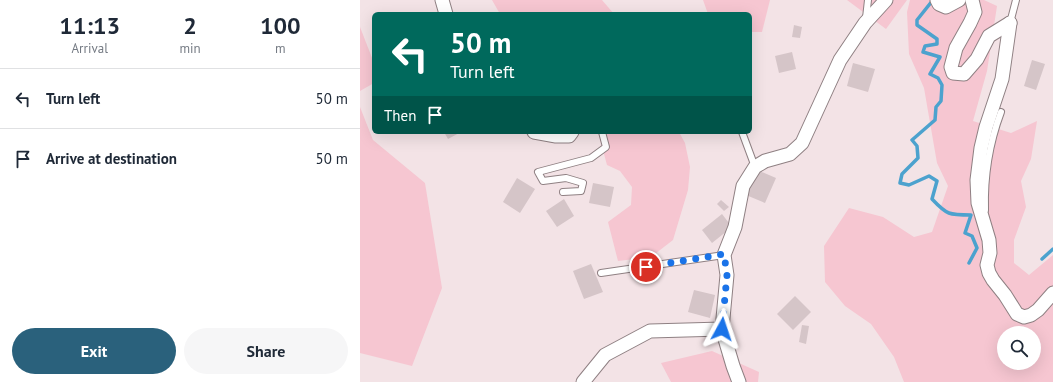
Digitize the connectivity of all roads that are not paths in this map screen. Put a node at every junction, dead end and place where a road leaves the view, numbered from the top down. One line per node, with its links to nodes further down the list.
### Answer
1 (442, 0): 8 (street)
2 (868, 0): 9 (lane)
3 (886, 0): 9 (street)
4 (937, 0): 5 (street)
5 (959, 0)
6 (972, 0): 10 (street)
7 (1016, 1): 10 (lane)
8 (445, 12)
9 (865, 23): 16 (street)
10 (1010, 23): 18 (street)
11 (1001, 112): 18 (lane)
12 (545, 134): 13 (street)
13 (570, 134)
14 (603, 134): 17 (lane)
15 (743, 134): 16 (lane)
16 (755, 167): 19 (street)
17 (562, 192)
18 (986, 233): 21 (street)
19 (724, 254): 20 (lane); 22 (street)
20 (601, 273)
21 (1053, 294)
22 (722, 329): 23 (street); 24 (street)
23 (584, 382)
24 (739, 382)

